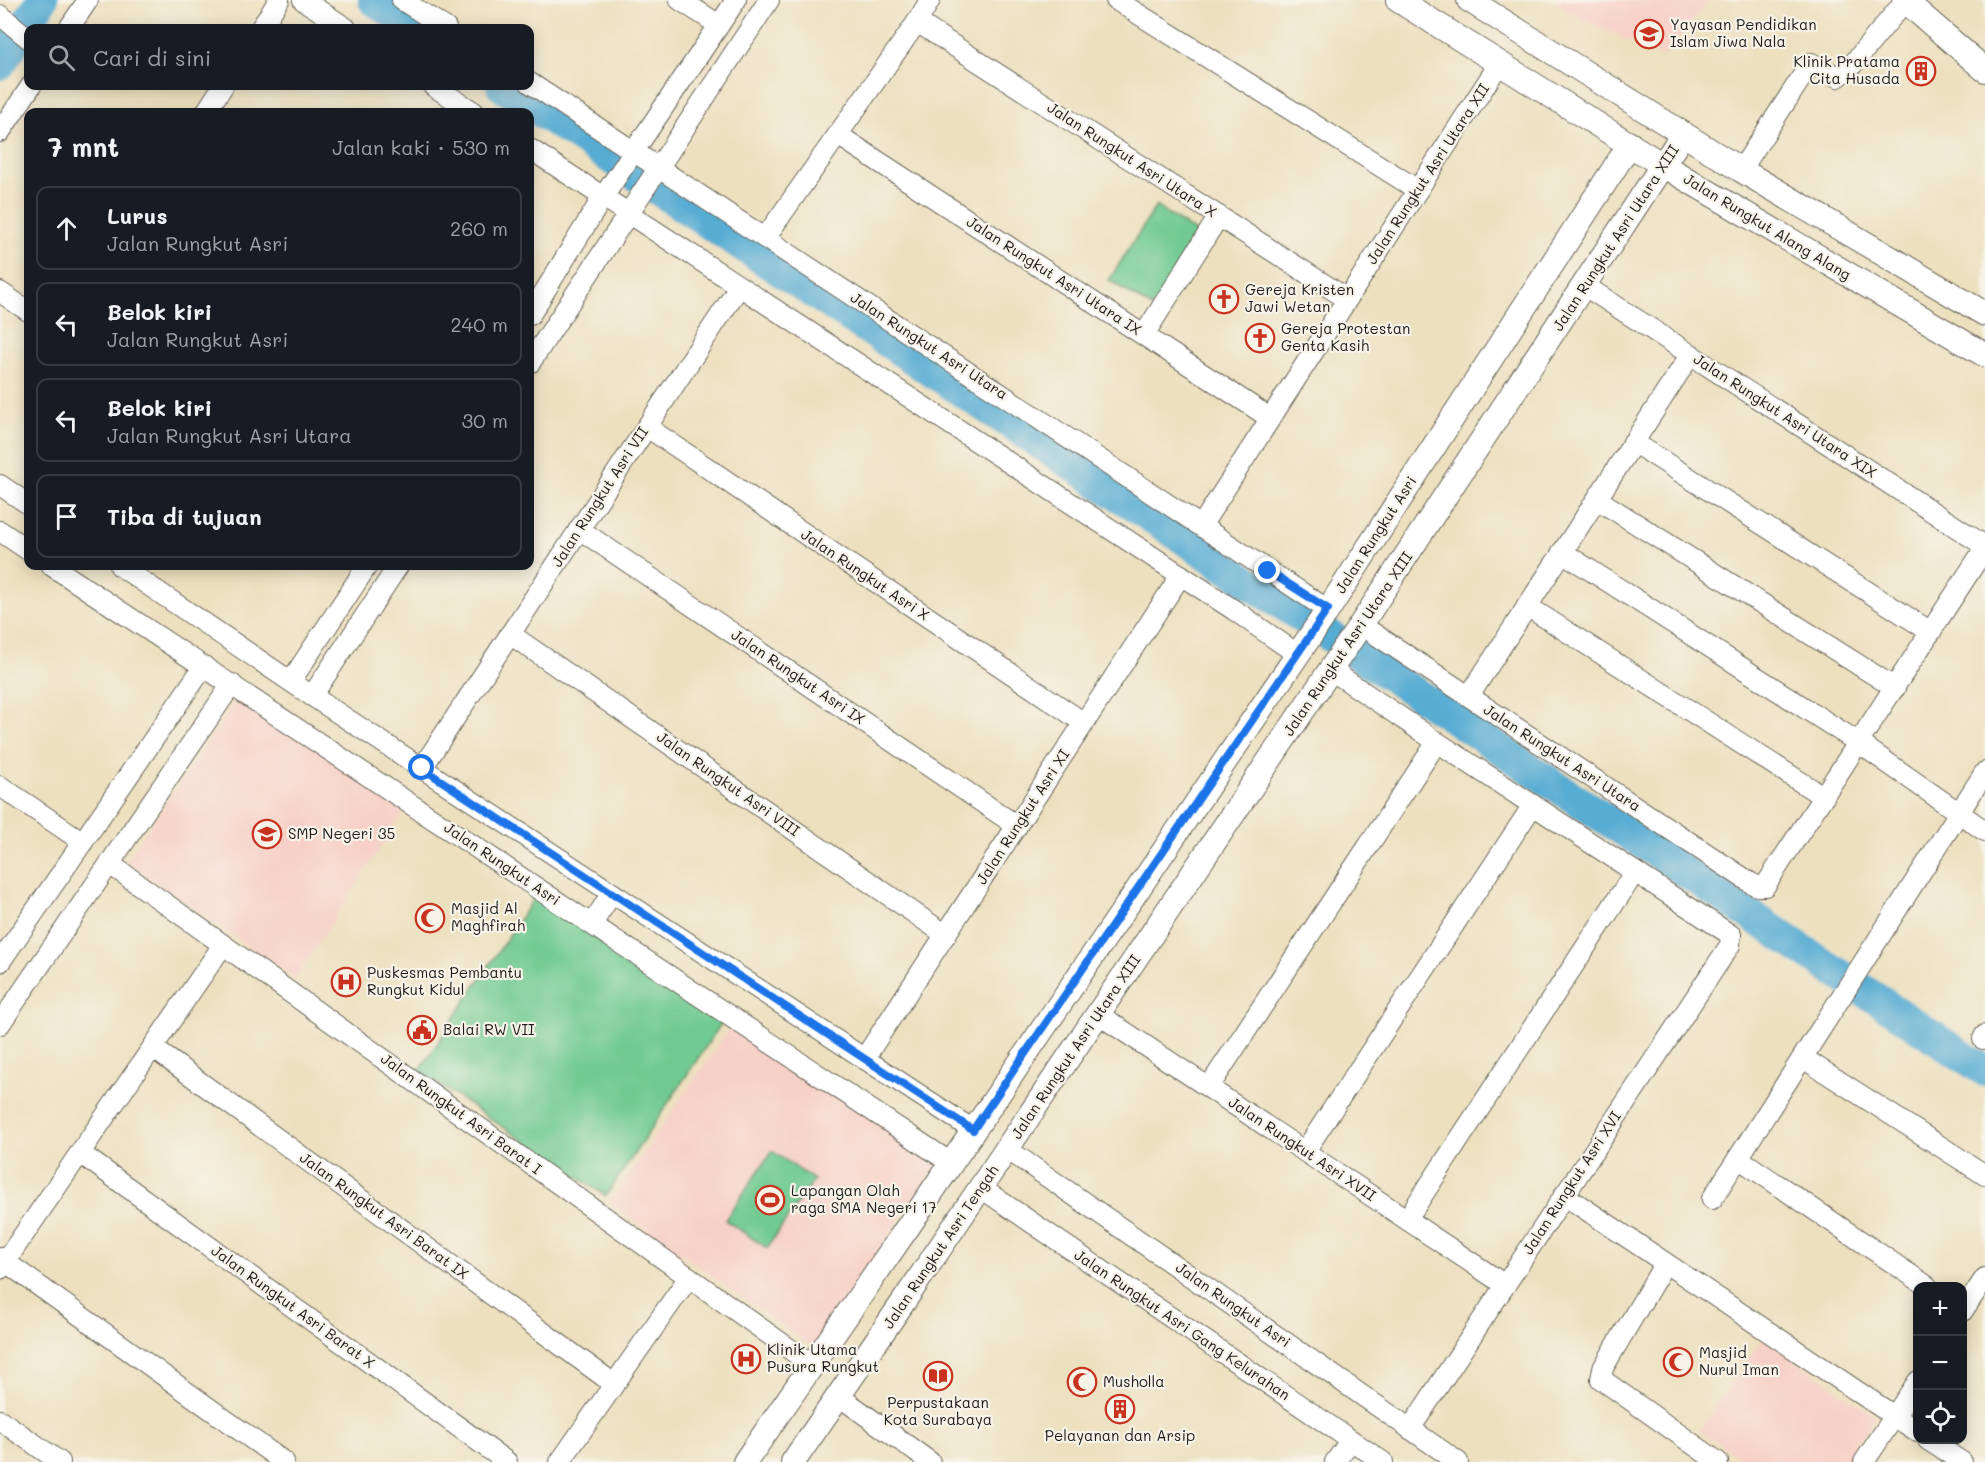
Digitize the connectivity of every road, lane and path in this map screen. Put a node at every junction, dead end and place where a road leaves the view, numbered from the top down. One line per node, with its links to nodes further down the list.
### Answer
1 (88, 0): 15 (street)
2 (279, 0): 16 (street)
3 (303, 0): 17 (street)
4 (402, 0): 18 (street)
5 (680, 0): 19 (street)
6 (736, 0): 19 (street)
7 (769, 0): 37 (street)
8 (930, 0): 14 (street)
9 (1116, 0): 38 (street)
10 (1398, 0): 21 (street, Jalan Rungkut Alang Alang)
11 (1469, 0): 30 (street)
12 (1914, 3): 22 (street); 36 (street)
13 (5, 20): 20 (street)
14 (917, 22): 31 (street); 41 (street, Jalan Rungkut Asri Utara X)
15 (72, 24)
16 (264, 24)
17 (340, 24)
18 (440, 24)
19 (719, 25): 34 (street)
20 (24, 35)
21 (1499, 64): 32 (street, Jalan Rungkut Alang Alang); 38 (street, Jalan Rungkut Asri Utara XII)
22 (1985, 70)
23 (534, 86): 34 (street, Jalan Rungkut Asri Utara)
24 (28, 90): 29 (street)
25 (220, 90): 27 (street)
26 (439, 90): 28 (street)
27 (209, 108)
28 (468, 108)
29 (0, 132)
30 (1683, 134): 35 (street, Jalan Rungkut Asri Utara XIII); 36 (street)
31 (838, 135): 42 (street); 50 (street, Jalan Rungkut Asri Utara IX)
32 (1630, 144): 35 (street, Jalan Rungkut Alang Alang); 54 (street, Jalan Rungkut Asri)
33 (534, 151): 39 (street)
34 (631, 156): 37 (street, Jalan Rungkut Asri Utara); 39 (street)
35 (1664, 166): 44 (street, Jalan Rungkut Asri Utara XIII); 52 (street, Jalan Rungkut Alang Alang)
36 (1741, 170): 49 (street)
37 (654, 171): 40 (street); 42 (street, Jalan Rungkut Asri Utara)
38 (1418, 190): 46 (street, Jalan Rungkut Asri Utara XII)
39 (606, 193): 40 (street); 48 (street)
40 (630, 209): 43 (street); 53 (street)
41 (1219, 216): 46 (street, Jalan Rungkut Asri Utara X); 50 (street)
42 (765, 238): 62 (street, Jalan Rungkut Asri Utara)
43 (739, 286): 57 (street, Jalan Rungkut Asri VII); 72 (street)
44 (1585, 286): 51 (street, Jalan Rungkut Asri Utara XIX); 55 (street, Jalan Rungkut Asri Utara XIII)
45 (0, 292): 47 (street)
46 (1347, 299): 56 (street, Jalan Rungkut Asri Utara XII)
47 (24, 308)
48 (534, 309)
49 (1985, 314)
50 (1144, 335): 56 (street, Jalan Rungkut Asri Utara IX)
51 (1690, 354): 58 (street); 66 (street, Jalan Rungkut Asri Utara XIX)
52 (1985, 355)
53 (534, 357)
54 (1478, 377): 55 (street); 74 (street, Jalan Rungkut Asri)
55 (1511, 399): 75 (street, Jalan Rungkut Asri Utara XIII)
56 (1270, 418): 62 (street, Jalan Rungkut Asri Utara XII)
57 (647, 427): 63 (street, Jalan Rungkut Asri VII); 86 (street, Jalan Rungkut Asri X)
58 (1633, 442): 60 (street); 76 (street)
59 (0, 485): 61 (street)
60 (1597, 499): 67 (street); 83 (street)
61 (24, 501)
62 (1201, 526): 74 (street, Jalan Rungkut Asri Utara)
63 (579, 529): 77 (street, Jalan Rungkut Asri VII); 95 (street, Jalan Rungkut Asri IX)
64 (0, 531): 65 (street)
65 (24, 547)
66 (1985, 547): 76 (street)
67 (1562, 552): 73 (street); 88 (street)
68 (58, 570): 79 (street, Jalan Rungkut Asri)
69 (126, 570): 81 (street)
70 (364, 570): 81 (street)
71 (395, 570): 84 (street)
72 (1180, 575): 78 (street); 86 (street, Jalan Rungkut Asri XI)
73 (1527, 606): 85 (street); 92 (street)
74 (1326, 612): 78 (street, Jalan Rungkut Asri)
75 (1359, 629): 80 (street, Jalan Rungkut Asri Utara XIII); 85 (street, Jalan Rungkut Asri Utara)
76 (1931, 632): 83 (street)
77 (510, 634): 89 (street, Jalan Rungkut Asri VII); 104 (street, Jalan Rungkut Asri VIII)
78 (1301, 649): 101 (street, Jalan Rungkut Asri)
79 (204, 666): 82 (street, Jalan Rungkut Asri); 97 (street)
80 (1334, 666): 87 (street); 102 (street, Jalan Rungkut Asri Utara XIII)
81 (291, 681): 84 (street)
82 (232, 684): 98 (street); 103 (street, Jalan Rungkut Asri)
83 (1895, 688): 88 (street)
84 (312, 696): 89 (street)
85 (1468, 696): 92 (street, Jalan Rungkut Asri Utara)
86 (1084, 723): 95 (street, Jalan Rungkut Asri XI)
87 (1437, 742): 93 (street); 112 (street)
88 (1858, 743): 92 (street); 94 (street)
89 (422, 768): 100 (street)
90 (1985, 772): 94 (street)
91 (0, 786): 97 (street)
92 (1824, 798)
93 (1533, 805): 99 (street); 115 (street)
94 (1958, 814): 96 (street); 110 (street)
95 (1017, 826): 104 (street, Jalan Rungkut Asri XI)
96 (1985, 831)
97 (82, 842): 106 (street)
98 (110, 864): 105 (street, Jalan Rungkut Asri Barat I); 108 (street)
99 (1635, 872): 121 (street, Jalan Rungkut Asri XVI); 123 (street)
100 (612, 893): 103 (street); 111 (street)
101 (1135, 893): 102 (street); 113 (street, Jalan Rungkut Asri)
102 (1166, 914): 107 (street, Jalan Rungkut Asri Utara XIII)
103 (592, 924): 118 (street, Jalan Rungkut Asri)
104 (946, 935): 111 (street, Jalan Rungkut Asri XI)
105 (223, 945): 109 (street); 127 (street, Jalan Rungkut Asri Barat I)
106 (3, 950)
107 (1098, 1014): 112 (street, Jalan Rungkut Asri XVII); 114 (street, Jalan Rungkut Asri Utara XIII)
108 (0, 1024)
109 (153, 1048): 116 (street); 134 (street, Jalan Rungkut Asri Barat IX)
110 (1803, 1058): 117 (street); 119 (street)
111 (864, 1059): 113 (street)
112 (1209, 1088): 115 (street, Jalan Rungkut Asri XVII)
113 (973, 1130): 118 (street, Jalan Rungkut Asri)
114 (1007, 1149): 120 (street, Jalan Rungkut Asri Tengah); 139 (street, Jalan Rungkut Asri)
115 (1305, 1151): 123 (street, Jalan Rungkut Asri XVII)
116 (80, 1153): 124 (street); 145 (street, Jalan Rungkut Asri Barat X)
117 (1738, 1158): 122 (street); 129 (street)
118 (951, 1163): 126 (street, Jalan Rungkut Asri)
119 (1985, 1175)
120 (981, 1188): 131 (street, Jalan Rungkut Asri Tengah); 141 (street, Jalan Rungkut Asri Gang Kelurahan)
121 (1564, 1195): 125 (street); 130 (street, Jalan Rungkut Asri XVI)
122 (1712, 1199)
123 (1407, 1219): 130 (street, Jalan Rungkut Asri XVII)
124 (2, 1263): 144 (street)
125 (1665, 1263): 137 (street); 153 (street)
126 (874, 1276): 131 (street); 133 (street, Jalan Rungkut Asri)
127 (689, 1277): 133 (street, Jalan Rungkut Asri Barat I); 134 (street)
128 (1985, 1278): 132 (street)
129 (1920, 1282)
130 (1505, 1285): 139 (street, Jalan Rungkut Asri XVI)
131 (906, 1298): 136 (street, Jalan Rungkut Asri Tengah)
132 (1967, 1305)
133 (812, 1365): 147 (street, Jalan Rungkut Asri)
134 (615, 1384): 146 (street)
135 (1913, 1387): 137 (street)
136 (839, 1396): 148 (street, Jalan Rungkut Asri Tengah); 149 (street)
137 (1894, 1417): 140 (street); 154 (street)
138 (0, 1420): 143 (street)
139 (1410, 1429): 152 (street, Jalan Rungkut Asri)
140 (1913, 1429)
141 (1351, 1440): 150 (street); 151 (street, Jalan Rungkut Asri Gang Kelurahan)
142 (1934, 1444): 155 (street)
143 (60, 1462)
144 (284, 1462)
145 (507, 1462)
146 (560, 1462)
147 (745, 1462)
148 (793, 1462)
149 (930, 1462)
150 (1335, 1462)
151 (1383, 1462)
152 (1458, 1462)
153 (1718, 1462)
154 (1864, 1462)
155 (1962, 1462)

